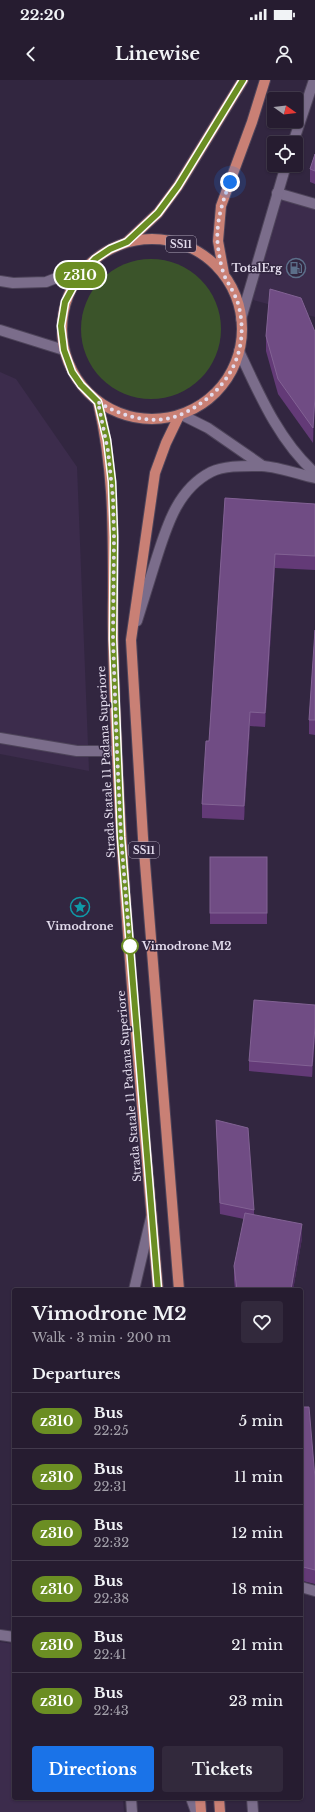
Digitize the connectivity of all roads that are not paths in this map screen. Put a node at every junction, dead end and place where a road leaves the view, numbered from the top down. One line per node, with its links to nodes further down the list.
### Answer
1 (243, 80): 8 (main road, SS11)
2 (265, 80): 10 (main road, SS11)
3 (314, 80): 4 (street)
4 (295, 136)
5 (284, 172): 6 (street)
6 (277, 192): 7 (street); 12 (street)
7 (315, 204)
8 (127, 242): 9 (main road, SS11); 10 (main road, SS11)
9 (87, 266): 11 (street); 14 (main road, SS11)
10 (224, 276): 12 (main road, SS11)
11 (0, 281)
12 (241, 319): 15 (main road, SS11)
13 (0, 330): 14 (street)
14 (64, 350): 16 (main road, SS11)
15 (239, 351): 17 (main road, SS11); 19 (street)
16 (98, 402): 17 (main road, SS11); 23 (main road, Strada Statale 11 Padana Superiore / SS11)
17 (181, 415): 18 (street); 21 (main road, SS11)
18 (263, 466): 20 (street); 21 (street)
19 (315, 473)
20 (315, 478)
21 (131, 640): 27 (main road, SS11)
22 (0, 738): 23 (street)
23 (117, 751): 24 (main road, Strada Statale 11 Padana Superiore / SS11)
24 (152, 1214): 25 (street); 26 (main road, Strada Statale 11 Padana Superiore / SS11)
25 (134, 1288)
26 (158, 1288)
27 (179, 1288)
28 (303, 1588): 29 (street)
29 (315, 1591)
30 (0, 1635): 31 (street)
31 (12, 1637)
32 (131, 1800): 37 (street)
33 (192, 1800): 38 (street)
34 (200, 1800): 39 (main road)
35 (219, 1800): 40 (main road)
36 (252, 1800): 41 (street)
37 (132, 1812)
38 (196, 1812)
39 (201, 1812)
40 (220, 1812)
41 (253, 1812)

